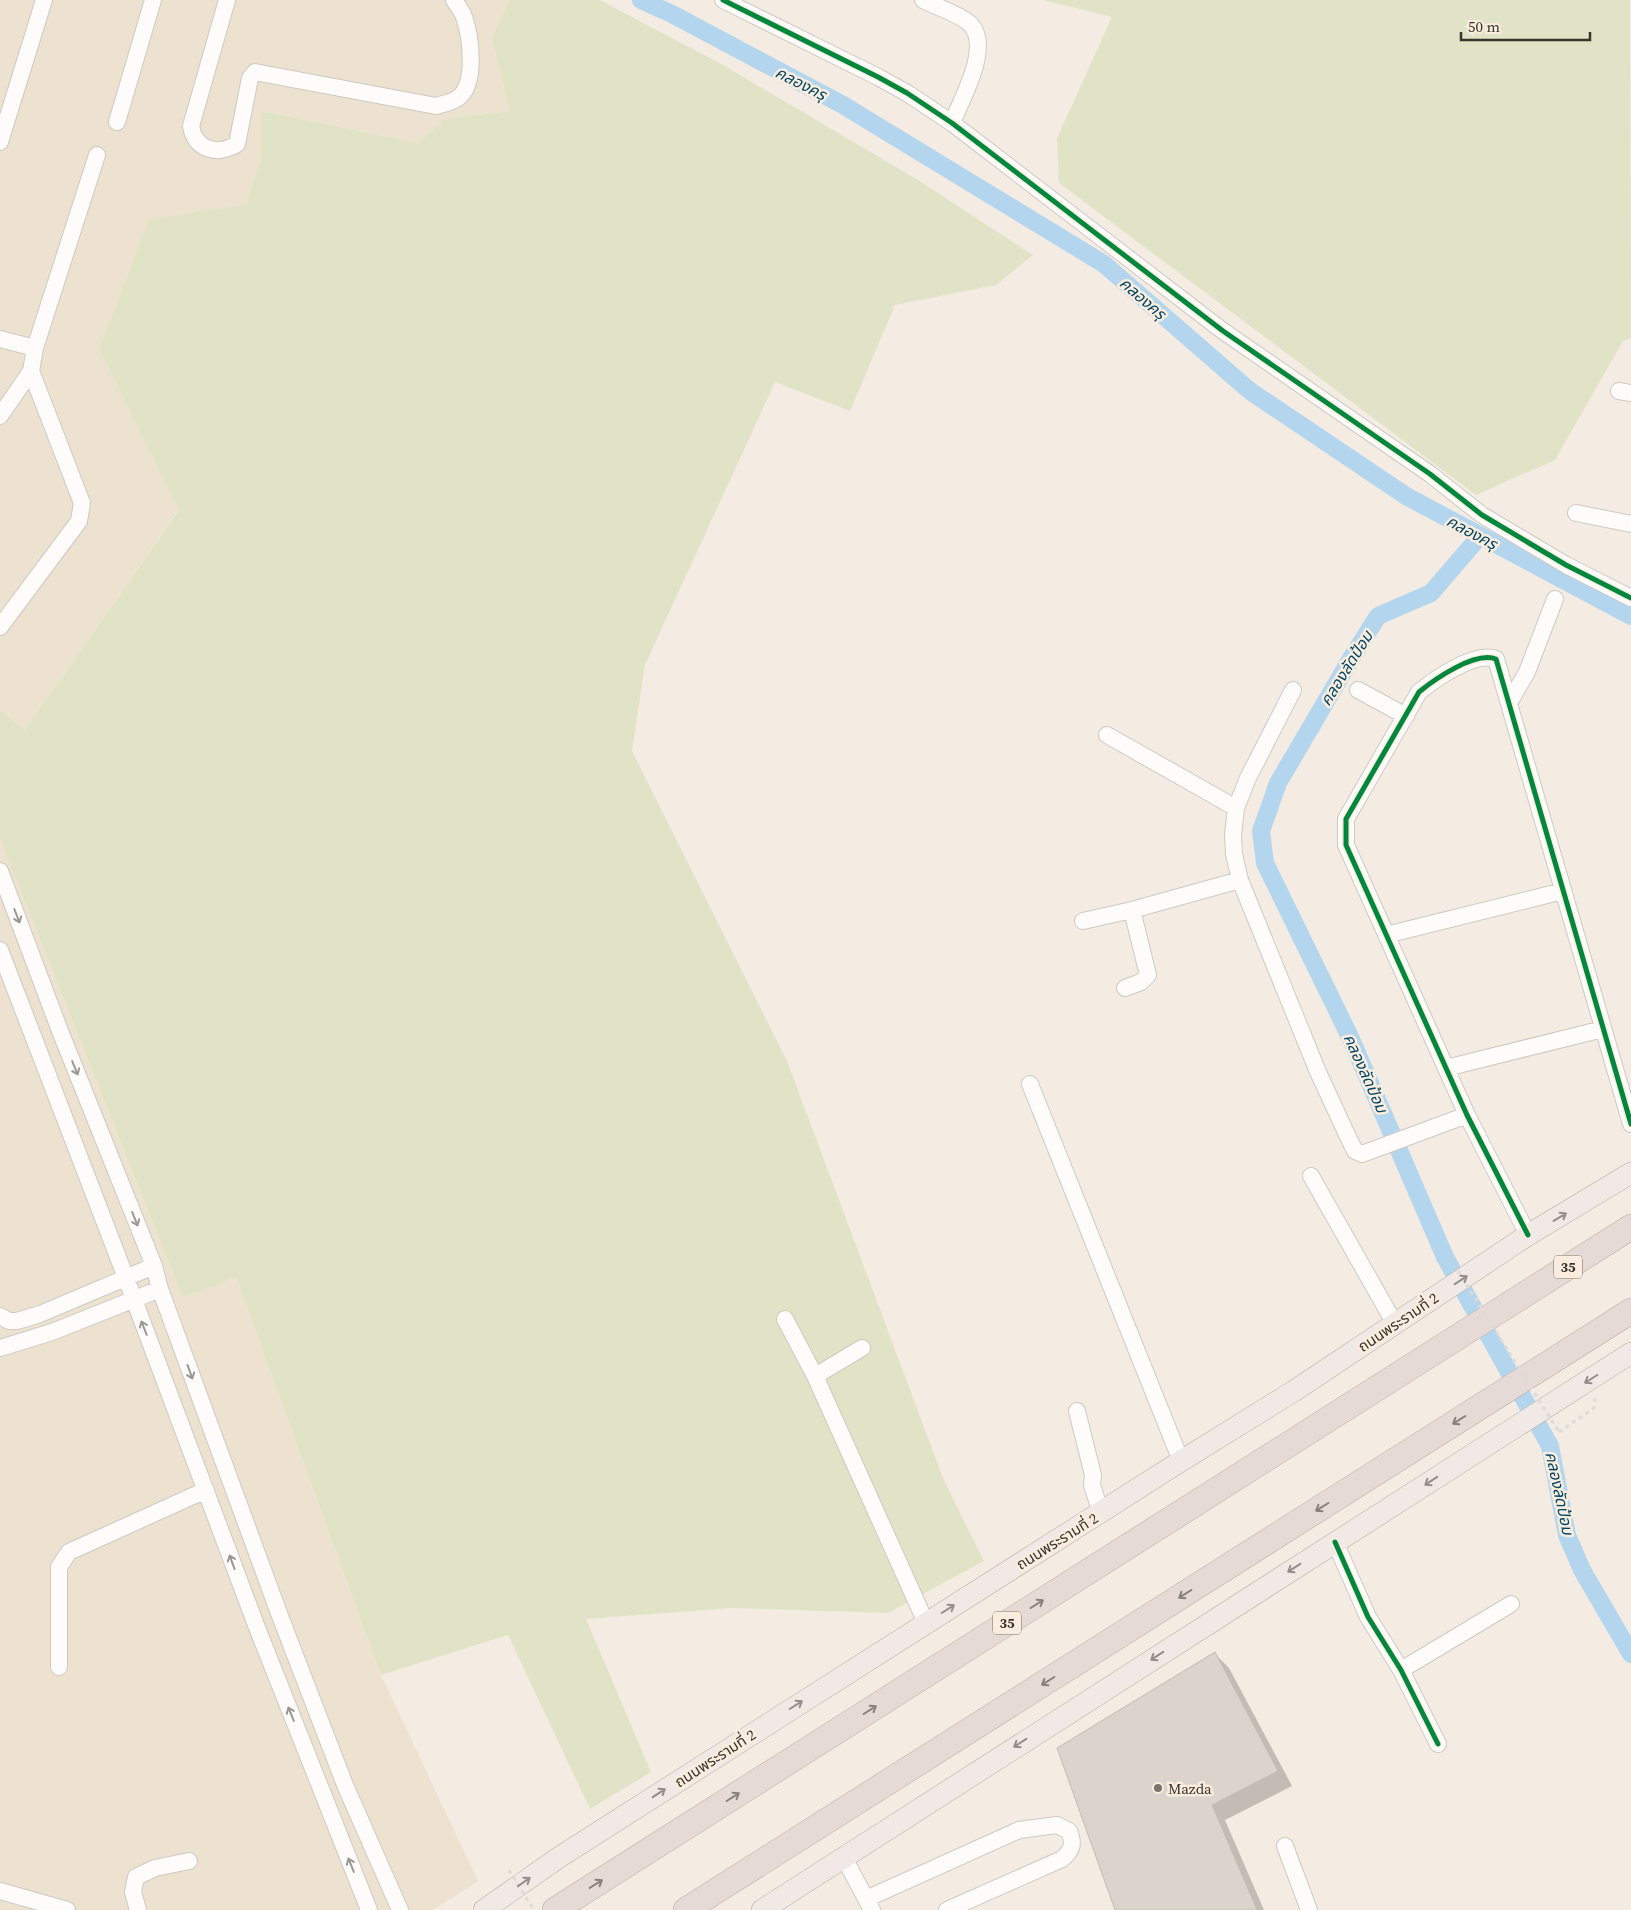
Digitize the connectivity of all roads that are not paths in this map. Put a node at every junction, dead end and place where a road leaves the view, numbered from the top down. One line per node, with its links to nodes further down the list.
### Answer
1 (44, 0): 9 (street)
2 (153, 0): 7 (street)
3 (227, 0): 4 (street)
4 (454, 0)
5 (723, 0): 8 (street)
6 (923, 0): 8 (street)
7 (117, 122)
8 (952, 123): 17 (street)
9 (0, 142)
10 (96, 155): 12 (street)
11 (0, 339): 12 (street)
12 (35, 348): 13 (street)
13 (31, 372): 14 (street); 19 (street)
14 (0, 416)
15 (1576, 513): 16 (street)
16 (1631, 524)
17 (1631, 598)
18 (1555, 599): 22 (street)
19 (1, 625)
20 (1293, 690): 25 (street)
21 (1358, 690): 23 (street)
22 (1509, 703): 23 (street); 28 (street)
23 (1406, 716): 31 (street)
24 (1107, 735): 25 (street)
25 (1236, 808): 27 (street)
26 (0, 870): 43 (street, one-way to 43)
27 (1240, 880): 29 (street); 37 (street)
28 (1563, 891): 31 (street); 34 (street)
29 (1132, 910): 30 (street); 33 (street)
30 (1083, 921)
31 (1386, 935): 35 (street)
32 (0, 950): 44 (street)
33 (1125, 988)
34 (1603, 1029): 35 (street); 38 (street)
35 (1446, 1068): 37 (street)
36 (1030, 1084): 58 (street)
37 (1467, 1115): 42 (street)
38 (1631, 1124)
39 (1631, 1174): 42 (main road, ถนนพระรามที่ 2, one-way to 39)
40 (1311, 1176): 51 (street)
41 (1631, 1227): 79 (highway, 35, one-way to 41)
42 (1528, 1236): 51 (main road, ถนนพระรามที่ 2, one-way to 42)
43 (154, 1266): 44 (street); 45 (street)
44 (126, 1278): 46 (street); 48 (street)
45 (160, 1289): 46 (street); 63 (street, one-way to 63)
46 (134, 1300): 52 (street); 59 (street, one-way to 46)
47 (1631, 1311): 55 (highway)
48 (0, 1316)
49 (1631, 1316): 55 (highway)
50 (785, 1318): 56 (street)
51 (1395, 1324): 58 (main road, ถนนพระรามที่ 2)
52 (0, 1348)
53 (862, 1348): 56 (street)
54 (1631, 1353): 61 (main road, one-way to 61)
55 (1556, 1359): 80 (highway, one-way to 80)
56 (815, 1376): 64 (street)
57 (1077, 1411): 60 (street)
58 (1181, 1461): 60 (main road, ถนนพระรามที่ 2)
59 (206, 1490): 65 (street, one-way to 59); 66 (street)
60 (1101, 1513): 64 (main road, ถนนพระรามที่ 2, one-way to 60)
61 (1335, 1542): 67 (street); 70 (main road, one-way to 70)
62 (1511, 1604): 67 (street)
63 (280, 1616): 65 (street); 77 (street)
64 (926, 1623): 78 (main road, ถนนพระรามที่ 2, one-way to 64)
65 (256, 1625): 76 (street, one-way to 65)
66 (59, 1667)
67 (1401, 1670): 68 (street)
68 (1438, 1744)
69 (1285, 1846): 83 (street)
70 (843, 1856): 73 (street); 81 (main road)
71 (189, 1861): 75 (street)
72 (0, 1891): 74 (street)
73 (869, 1905): 82 (street)
74 (67, 1910)
75 (138, 1910)
76 (369, 1910)
77 (400, 1910)
78 (484, 1910)
79 (555, 1910)
80 (686, 1910)
81 (762, 1910)
82 (947, 1910)
83 (1309, 1910)

